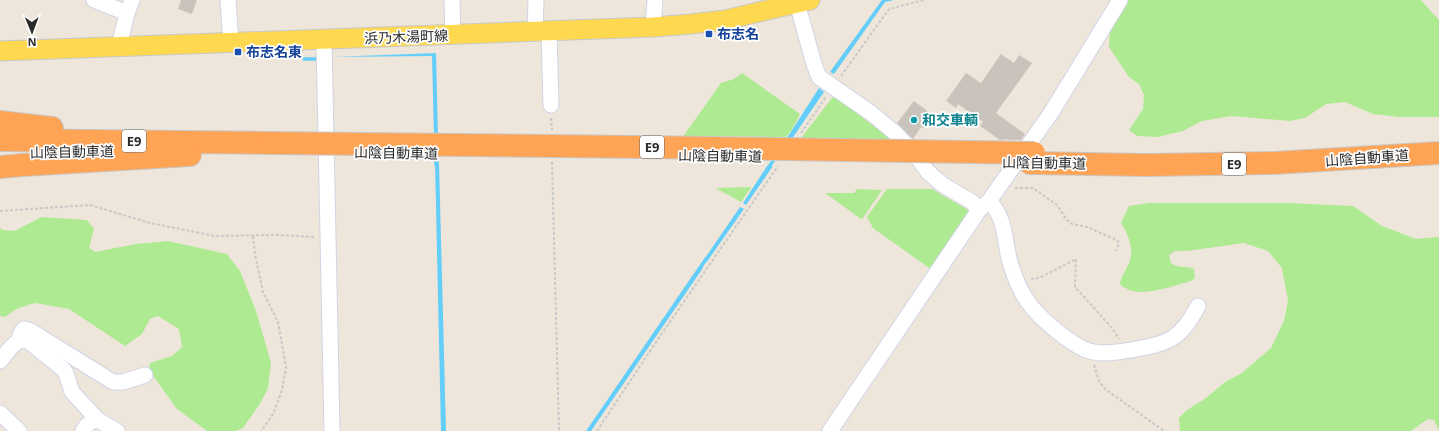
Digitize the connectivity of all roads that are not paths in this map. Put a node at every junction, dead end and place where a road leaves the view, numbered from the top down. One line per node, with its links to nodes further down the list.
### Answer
1 (94, 0): 8 (street)
2 (228, 0): 13 (street)
3 (452, 0): 11 (street)
4 (536, 0): 10 (street)
5 (655, 0): 9 (street)
6 (1120, 0): 26 (street)
7 (804, 2): 9 (main road, 浜乃木湯町線); 26 (street)
8 (130, 6): 14 (street)
9 (653, 27): 10 (main road, 浜乃木湯町線)
10 (542, 32): 11 (main road, 浜乃木湯町線); 16 (street)
11 (454, 35): 12 (main road, 浜乃木湯町線)
12 (324, 39): 13 (main road, 浜乃木湯町線); 36 (street)
13 (231, 43): 14 (main road, 浜乃木湯町線)
14 (120, 47): 15 (main road, 浜乃木湯町線)
15 (0, 52)
16 (551, 104)
17 (0, 122): 19 (highway)
18 (0, 140): 19 (highway, 山陰自動車道 / E9)
19 (198, 142): 21 (highway, 山陰自動車道 / E9)
20 (1439, 142): 24 (highway, 山陰自動車道 / E9)
21 (264, 149): 22 (highway, 山陰自動車道 / E9); 24 (highway, 山陰自動車道 / E9); 25 (highway)
22 (0, 153)
23 (1439, 153): 24 (highway, 山陰自動車道 / E9)
24 (1032, 158)
25 (0, 168)
26 (984, 206): 27 (street); 37 (street)
27 (1198, 306)
28 (23, 339): 29 (street); 30 (street); 32 (street)
29 (0, 361)
30 (145, 374)
31 (0, 413): 33 (street)
32 (98, 420): 34 (street); 35 (street)
33 (18, 431)
34 (83, 431)
35 (117, 431)
36 (332, 431)
37 (830, 431)

